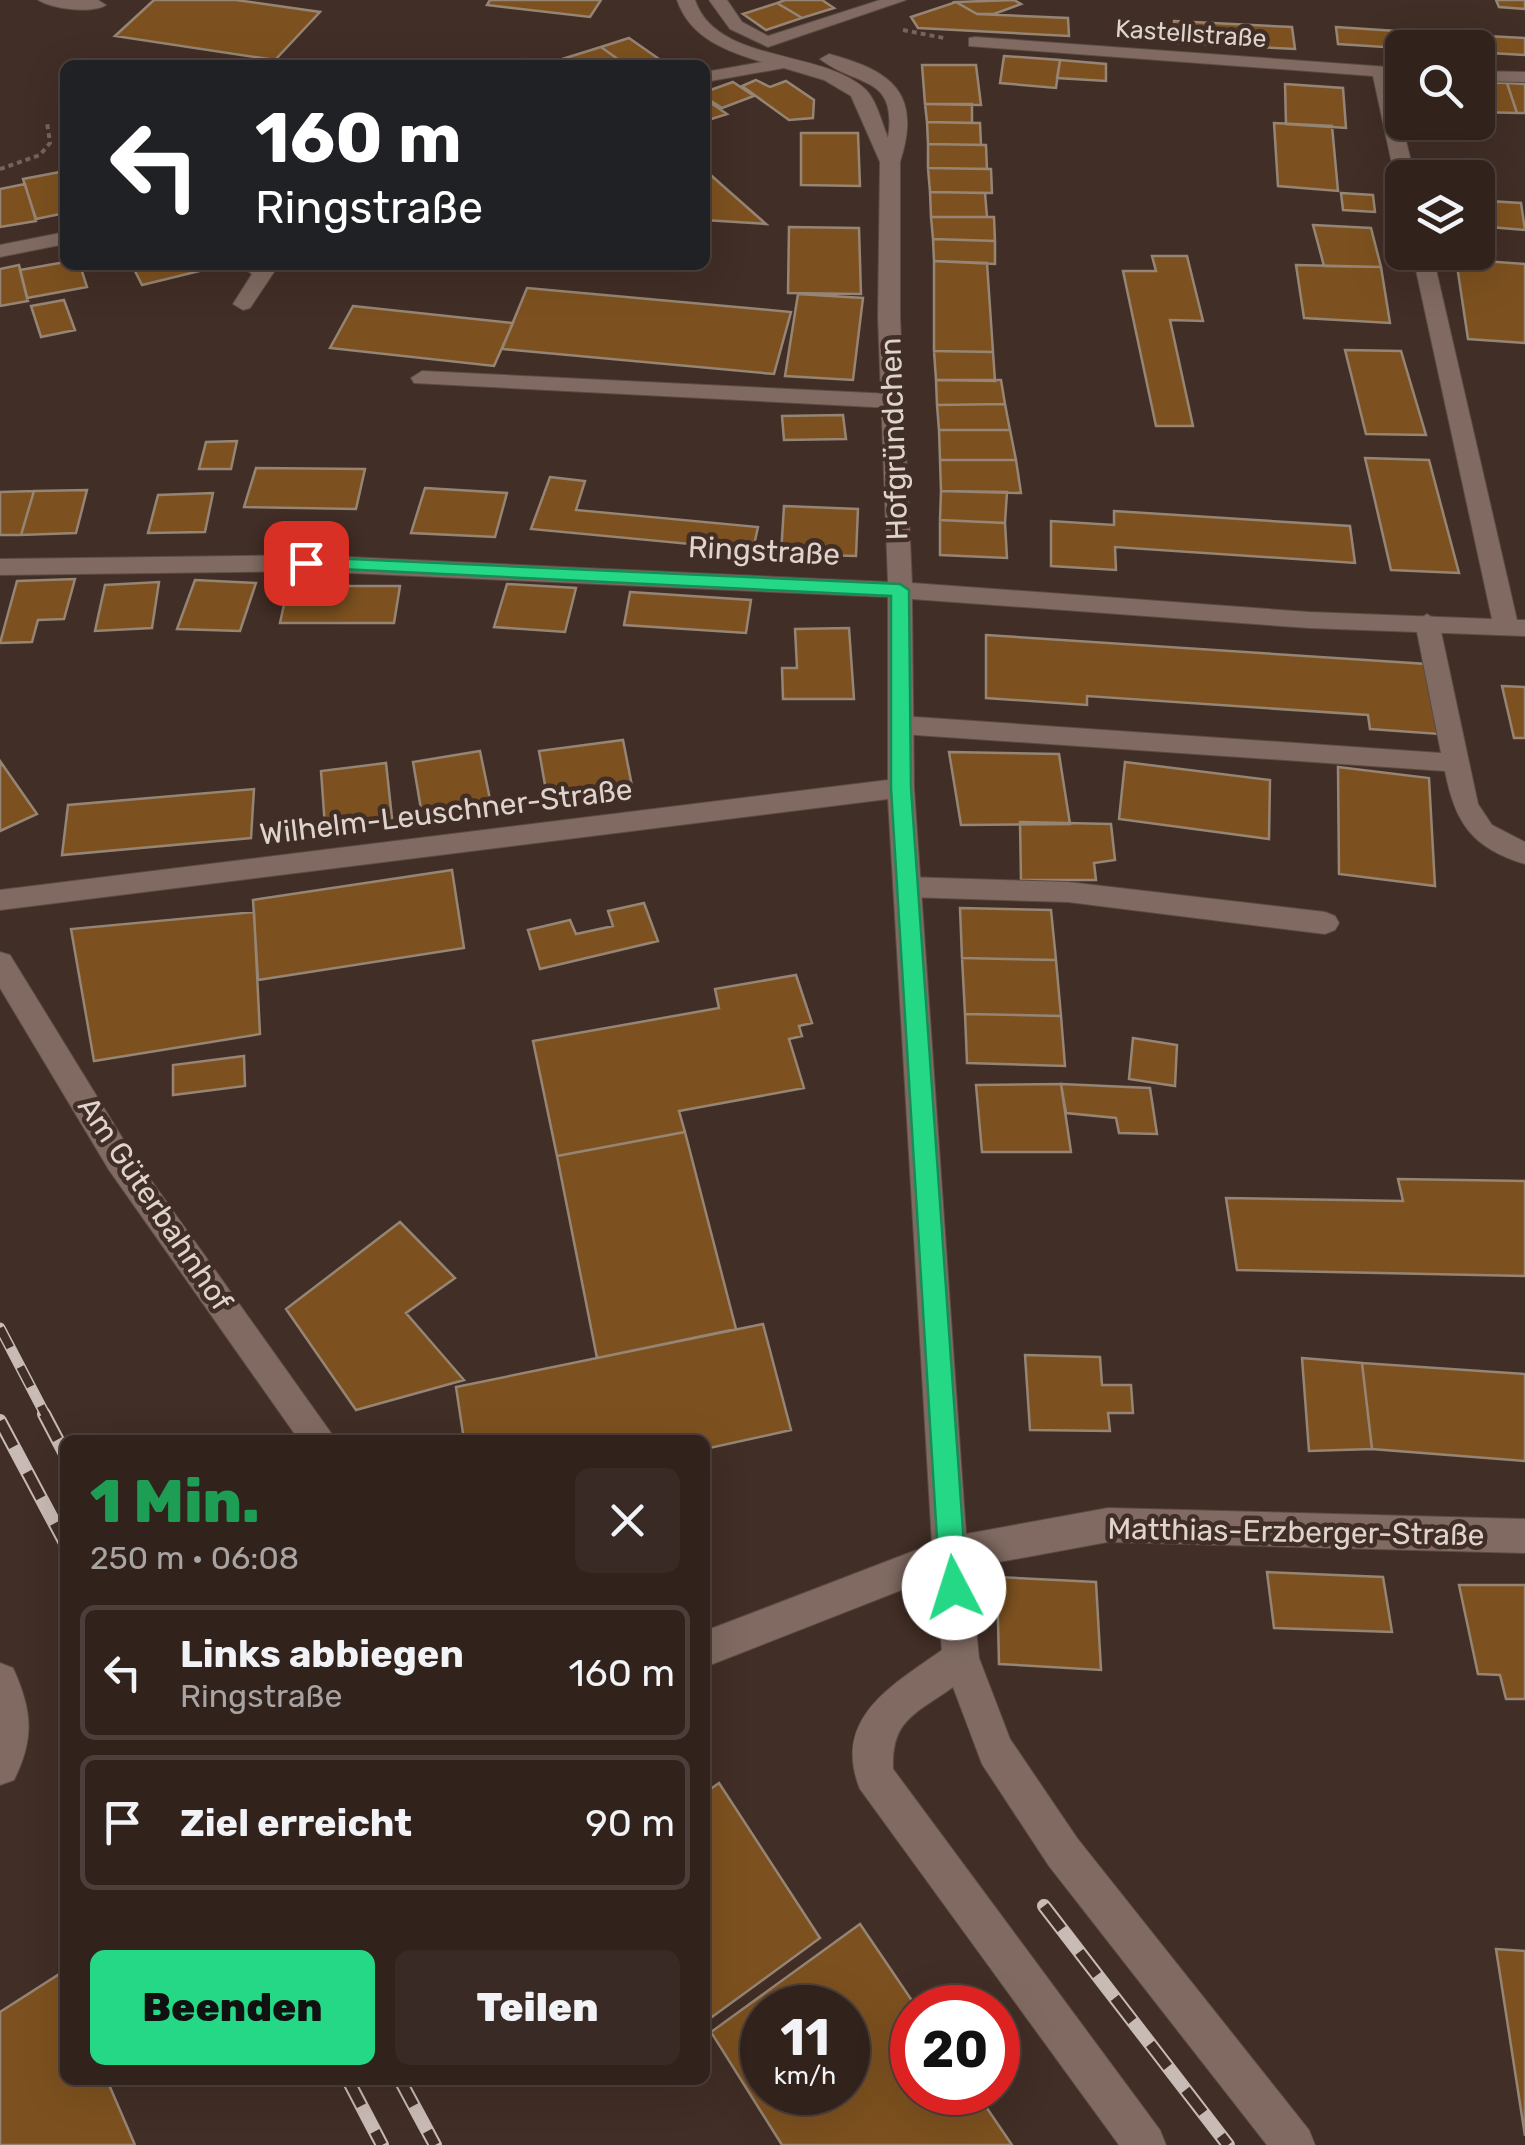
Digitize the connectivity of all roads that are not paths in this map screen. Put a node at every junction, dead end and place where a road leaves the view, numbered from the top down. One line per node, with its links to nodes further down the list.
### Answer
1 (47, 0): 5 (street)
2 (686, 0): 6 (street)
3 (718, 0): 7 (street, Hofgründchen)
4 (896, 0): 8 (street)
5 (97, 4)
6 (710, 34): 7 (street, Hofgründchen); 10 (street)
7 (745, 42): 8 (street, Hofgründchen); 11 (street, Hofgründchen); 12 (street)
8 (768, 42): 19 (street, Hofgründchen)
9 (975, 42): 13 (street, Kastellstraße)
10 (702, 60)
11 (786, 62): 12 (street); 19 (street, Hofgründchen)
12 (726, 72): 15 (street)
13 (1381, 72): 14 (street, Kastellstraße); 18 (street)
14 (1385, 72)
15 (710, 76)
16 (1495, 77): 17 (street)
17 (1525, 78)
18 (1401, 160)
19 (890, 162): 26 (street, Hofgründchen)
20 (60, 239): 21 (street)
21 (0, 251)
22 (260, 270): 24 (street)
23 (1427, 270): 30 (street)
24 (243, 304)
25 (422, 378): 26 (street)
26 (892, 400): 28 (street, Hofgründchen)
27 (0, 567): 28 (street, Ringstraße)
28 (900, 590): 29 (street, Ringstraße); 31 (street, Hofgründchen)
29 (1427, 622): 30 (street, Ringstraße); 32 (street)
30 (1516, 627)
31 (901, 725): 32 (street); 33 (street, Hofgründchen)
32 (1457, 763): 34 (street)
33 (901, 788): 35 (street, Hofgründchen); 36 (street, Wilhelm-Leuschner-Straße)
34 (1525, 854)
35 (907, 887): 37 (street); 41 (street, Hofgründchen)
36 (0, 900)
37 (1325, 923)
38 (0, 963): 39 (street, Am Güterbahnhof)
39 (315, 1435)
40 (1525, 1536): 41 (street, Matthias-Erzberger-Straße)
41 (950, 1554): 42 (street); 43 (street, Hofgründchen)
42 (710, 1647)
43 (961, 1658): 46 (street); 47 (street, Hofgründchen)
44 (0, 1682): 45 (street)
45 (0, 1766)
46 (1145, 2145)
47 (1294, 2145)

